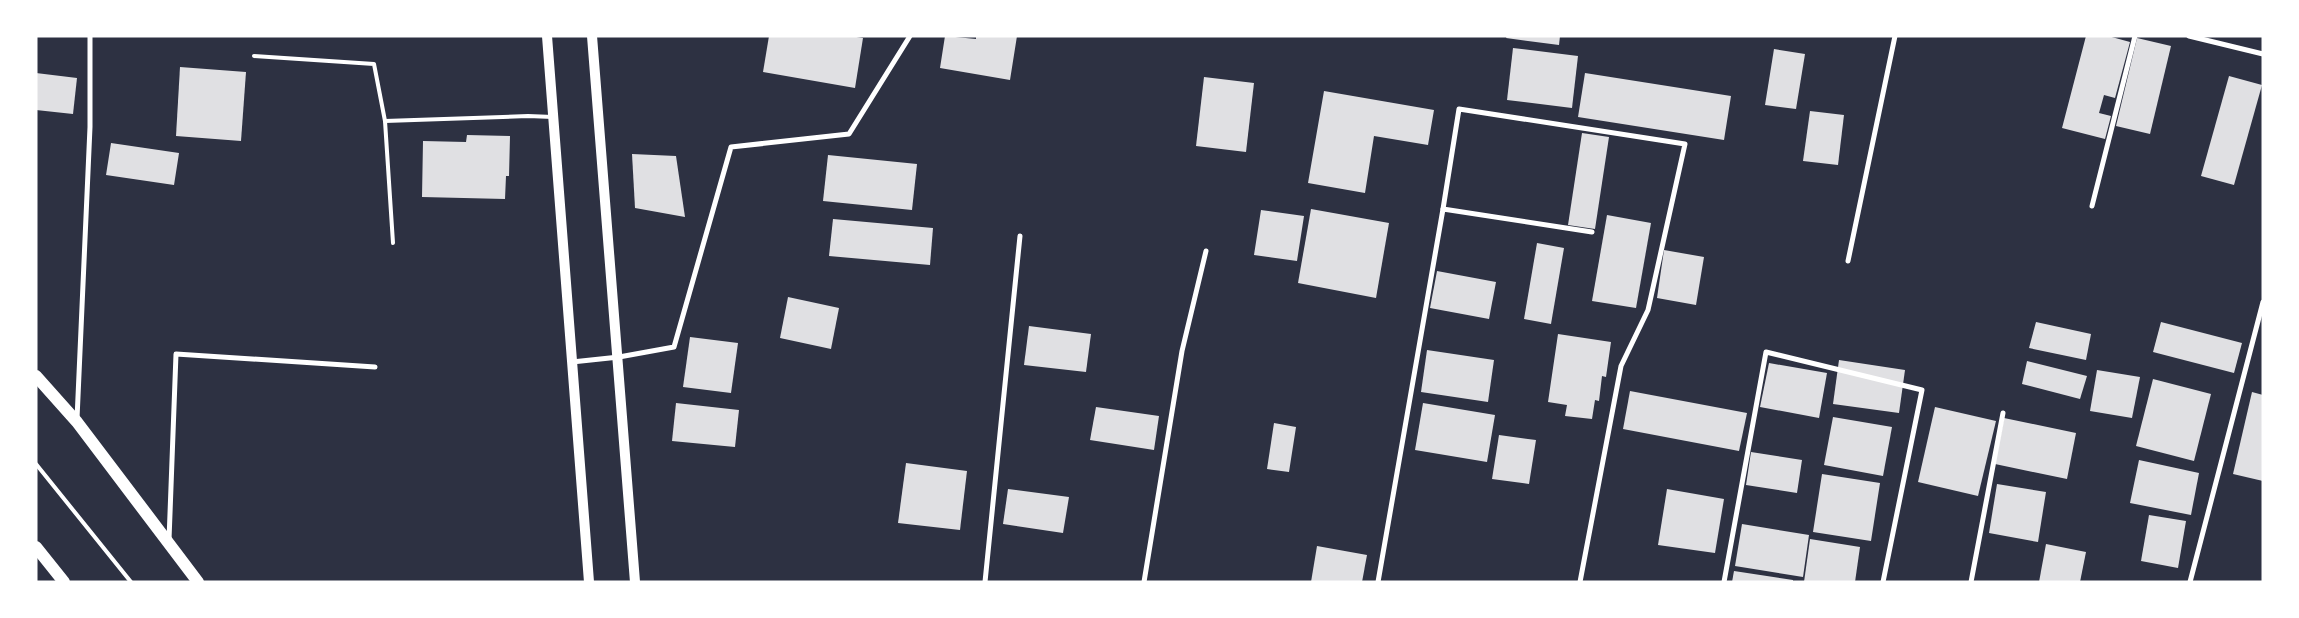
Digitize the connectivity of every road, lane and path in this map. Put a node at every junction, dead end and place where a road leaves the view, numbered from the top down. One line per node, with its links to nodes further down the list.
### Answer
1 (90, 36): 25 (street)
2 (547, 36): 10 (main road)
3 (592, 36): 20 (main road)
4 (910, 36): 20 (street)
5 (1896, 36): 18 (street)
6 (2135, 36): 12 (street)
7 (2189, 36): 8 (street)
8 (2263, 54)
9 (254, 56): 11 (lane)
10 (553, 117): 11 (lane); 21 (main road)
11 (386, 121): 16 (lane)
12 (2092, 206)
13 (1443, 209): 14 (street); 36 (street); 37 (street)
14 (1592, 232)
15 (1020, 236): 34 (street)
16 (393, 243)
17 (1206, 251): 35 (street)
18 (1848, 261)
19 (2263, 302): 41 (street)
20 (619, 357): 21 (street); 33 (main road)
21 (572, 362): 32 (main road)
22 (374, 367): 27 (street)
23 (36, 376): 25 (main road)
24 (2003, 412): 40 (street)
25 (77, 422): 27 (main road)
26 (36, 464): 30 (lane)
27 (169, 543): 31 (main road)
28 (36, 547): 29 (main road)
29 (64, 582)
30 (130, 582)
31 (198, 582)
32 (589, 582)
33 (635, 582)
34 (985, 582)
35 (1144, 582)
36 (1378, 582)
37 (1580, 582)
38 (1724, 582): 39 (street)
39 (1883, 582)
40 (1971, 582)
41 (2190, 582)

